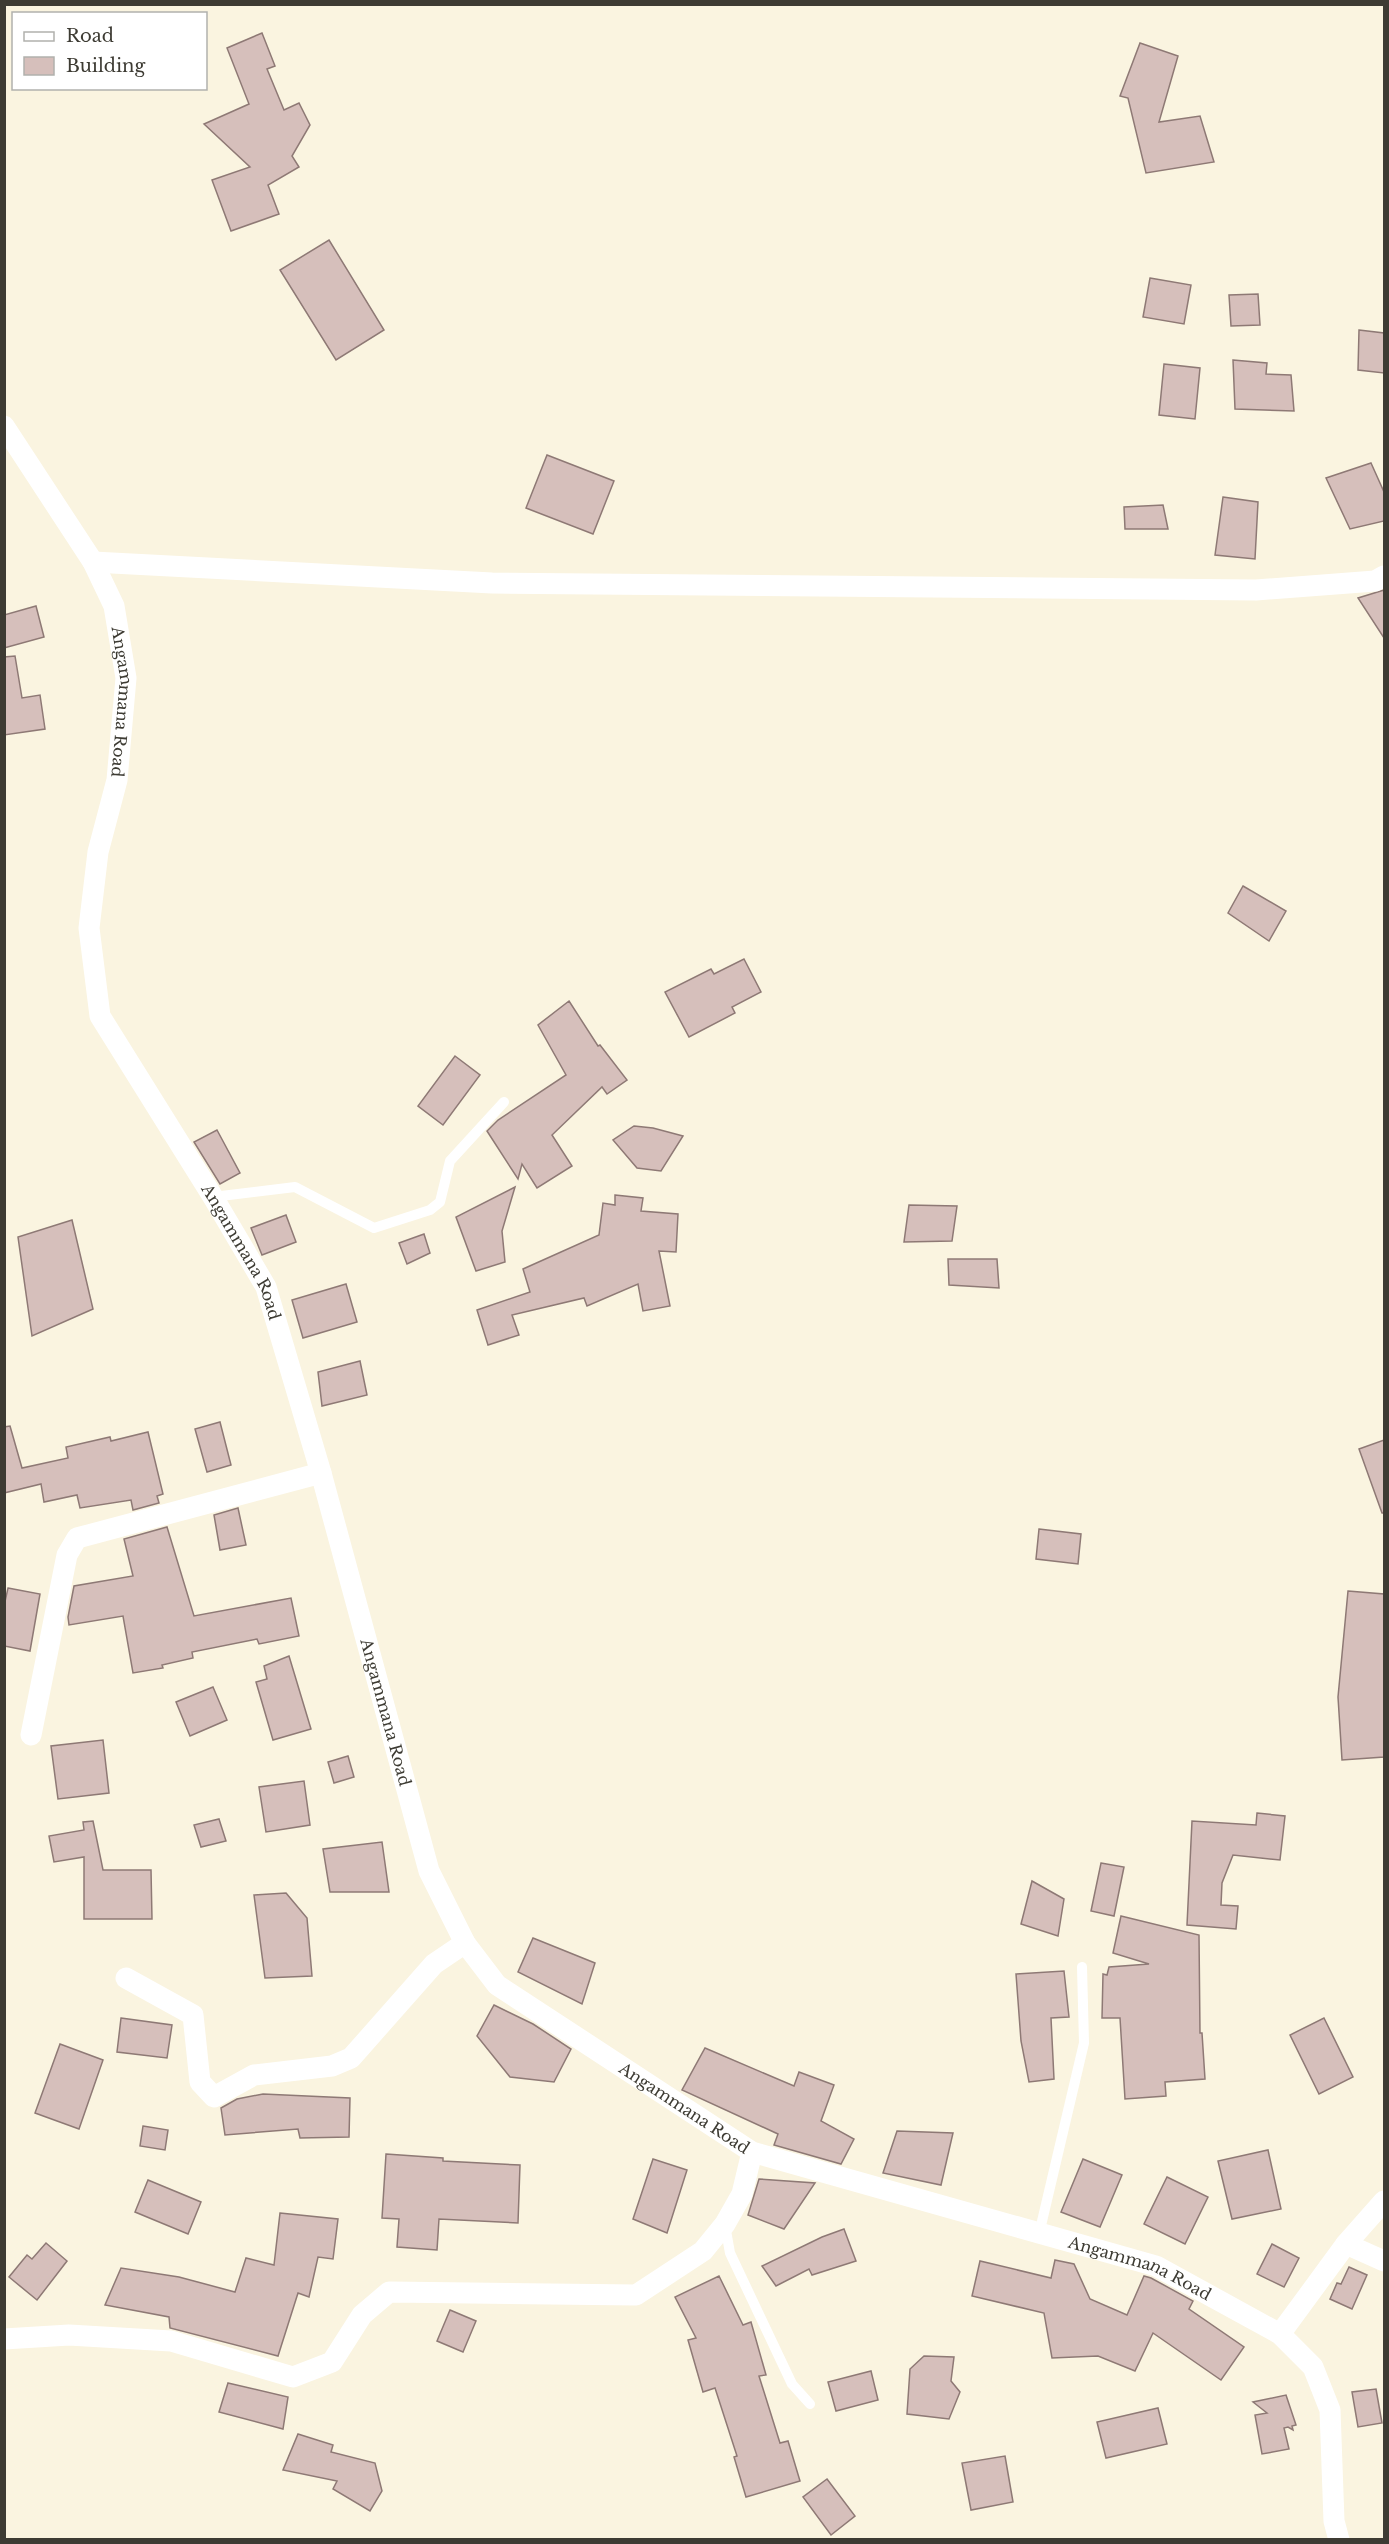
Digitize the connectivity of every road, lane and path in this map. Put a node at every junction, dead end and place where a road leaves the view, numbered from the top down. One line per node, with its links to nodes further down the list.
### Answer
1 (4, 426): 2 (street, Angammana Road)
2 (93, 562): 3 (street); 5 (street, Angammana Road)
3 (1384, 576)
4 (504, 1102): 5 (lane)
5 (213, 1197): 6 (street, Angammana Road)
6 (321, 1473): 7 (street); 8 (street, Angammana Road)
7 (31, 1735)
8 (465, 1943): 10 (street); 11 (street, Angammana Road)
9 (1082, 1968): 14 (lane)
10 (126, 1978)
11 (752, 2152): 13 (street); 14 (street, Angammana Road)
12 (1384, 2201): 15 (street)
13 (725, 2224): 18 (street); 19 (lane)
14 (1039, 2234): 17 (street, Angammana Road)
15 (1346, 2244): 16 (street); 17 (street)
16 (1384, 2261)
17 (1280, 2334): 20 (street, Angammana Road)
18 (4, 2339)
19 (810, 2404)
20 (1339, 2540)

